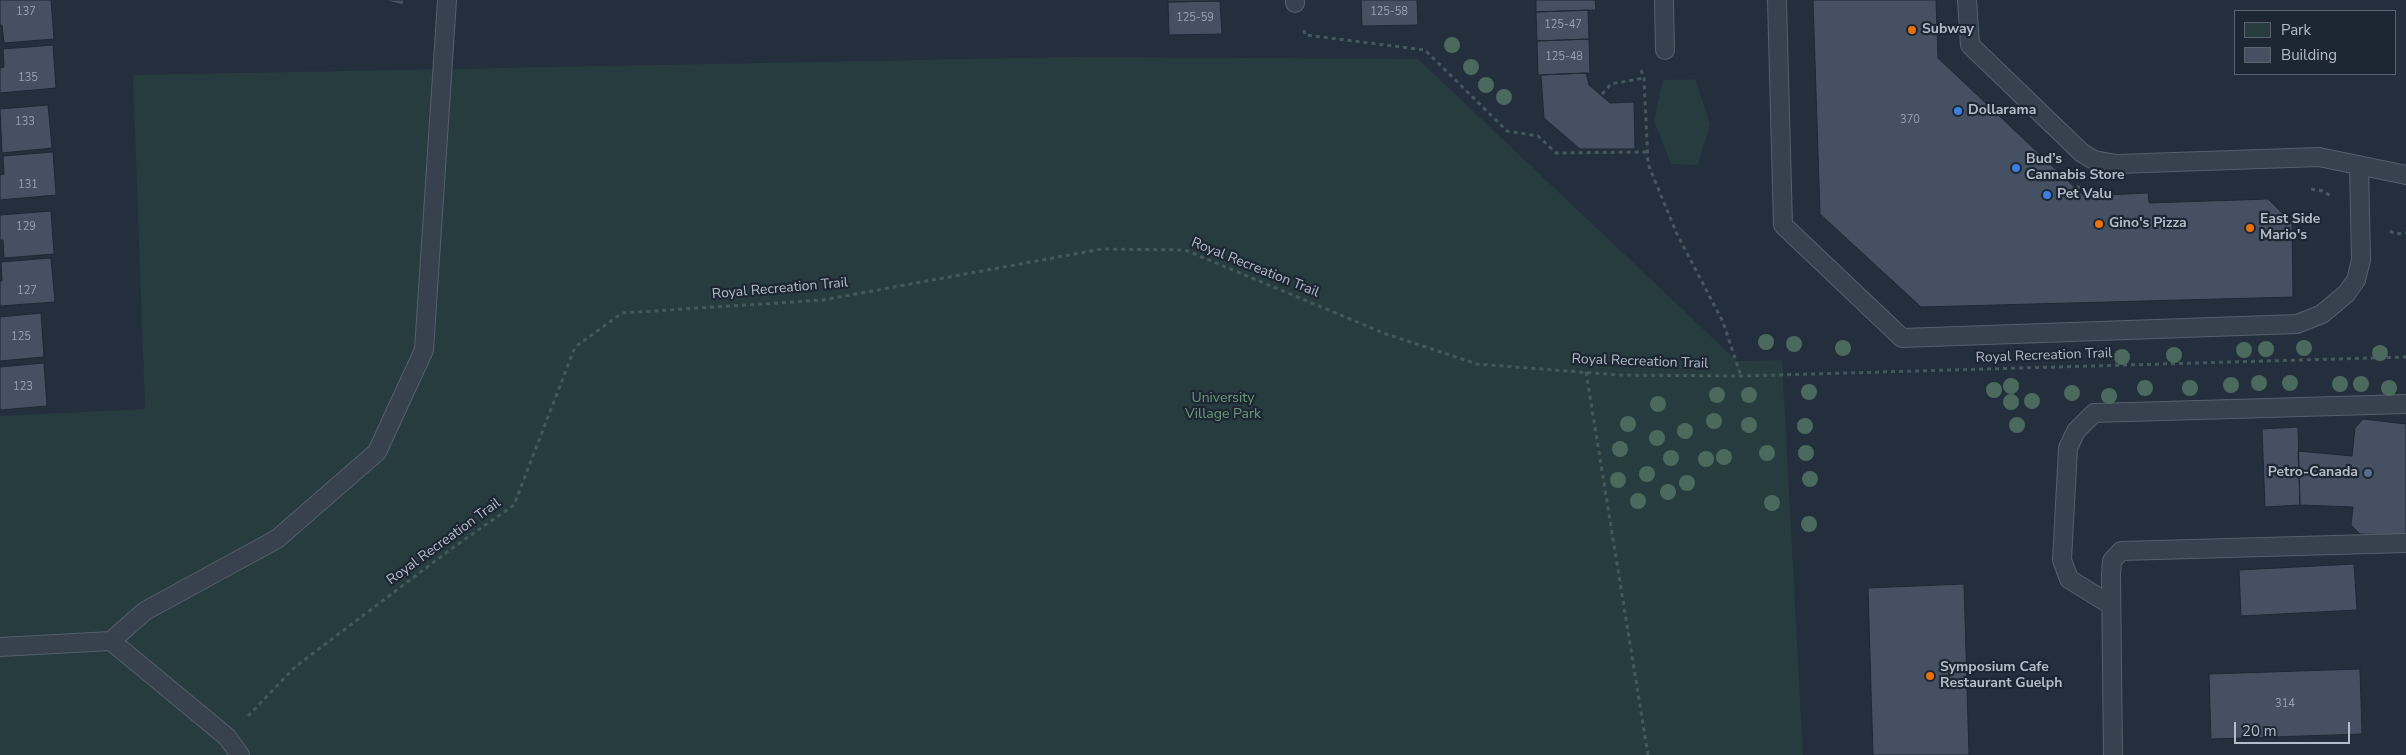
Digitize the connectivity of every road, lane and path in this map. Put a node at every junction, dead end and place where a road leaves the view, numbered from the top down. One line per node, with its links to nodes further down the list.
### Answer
1 (447, 0): 18 (lane)
2 (1664, 0): 6 (lane)
3 (1777, 0): 10 (lane)
4 (1968, 0): 10 (lane)
5 (1295, 2): 9 (path)
6 (1665, 50): 7 (path)
7 (1644, 78): 8 (path); 9 (path)
8 (1602, 94)
9 (1647, 152): 14 (path)
10 (2359, 166): 11 (lane)
11 (2406, 175)
12 (2406, 358): 14 (path, Royal Recreation Trail)
13 (1586, 372): 14 (path, Royal Recreation Trail); 20 (path, Royal Recreation Trail); 22 (path)
14 (1741, 376)
15 (2406, 404): 17 (lane)
16 (2406, 543): 17 (lane)
17 (2111, 605): 23 (lane)
18 (111, 641): 19 (lane); 20 (lane)
19 (0, 647)
20 (227, 737): 21 (lane)
21 (240, 755)
22 (1648, 755)
23 (2113, 755)

